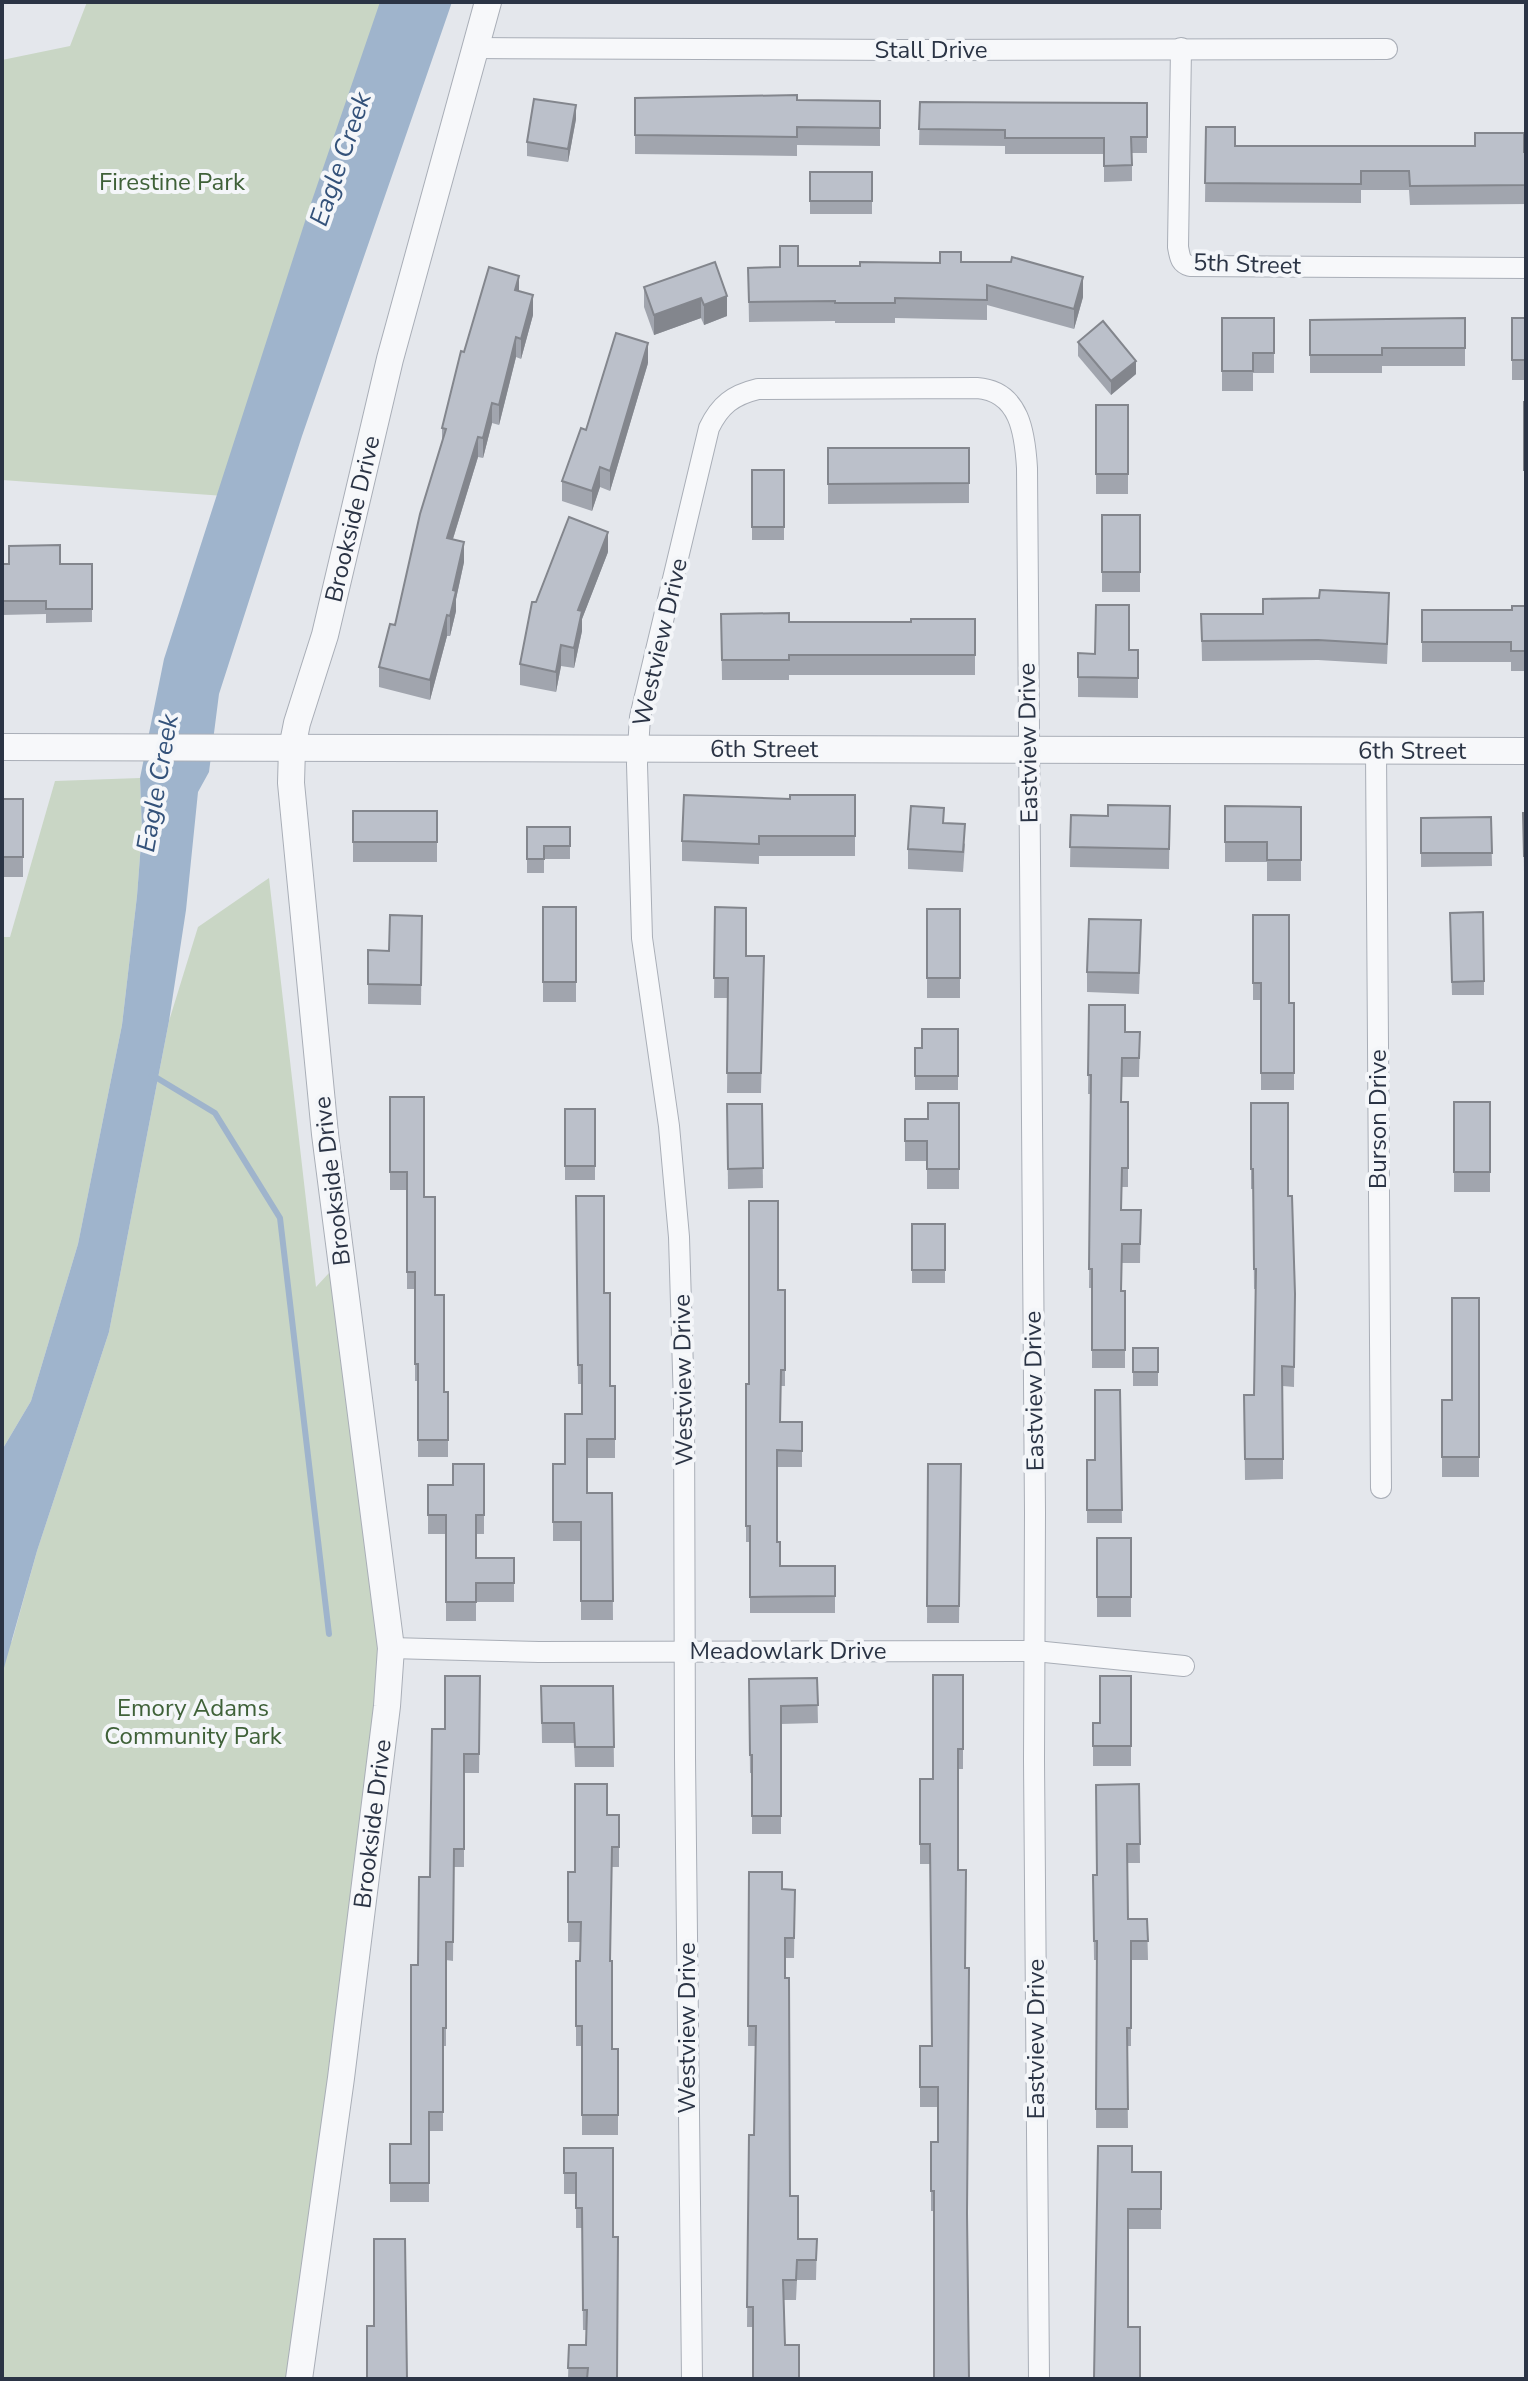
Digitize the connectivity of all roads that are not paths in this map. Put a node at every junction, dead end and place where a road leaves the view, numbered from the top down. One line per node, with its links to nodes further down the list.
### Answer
1 (488, 2): 2 (street, Brookside Drive)
2 (475, 48): 3 (street, Stall Drive); 8 (street, Brookside Drive)
3 (1181, 48): 4 (street, Stall Drive); 5 (street, 5th Street)
4 (1387, 49)
5 (1526, 268)
6 (730, 399): 9 (street, Westview Drive); 10 (street, Eastview Drive)
7 (2, 747): 8 (street, 6th Street)
8 (292, 748): 9 (street, 6th Street); 14 (street, Brookside Drive)
9 (638, 749): 10 (street, 6th Street); 15 (street, Westview Drive)
10 (1028, 749): 11 (street, 6th Street); 16 (street, Eastview Drive)
11 (1376, 751): 12 (street, 6th Street); 13 (street, Burson Drive)
12 (1526, 751)
13 (1381, 1488)
14 (391, 1648): 15 (street, Meadowlark Drive); 18 (street, Brookside Drive)
15 (686, 1651): 16 (street, Meadowlark Drive); 19 (street, Westview Drive)
16 (1035, 1651): 17 (street, Meadowlark Drive); 20 (street, Eastview Drive)
17 (1184, 1666)
18 (299, 2379)
19 (692, 2379)
20 (1039, 2379)

